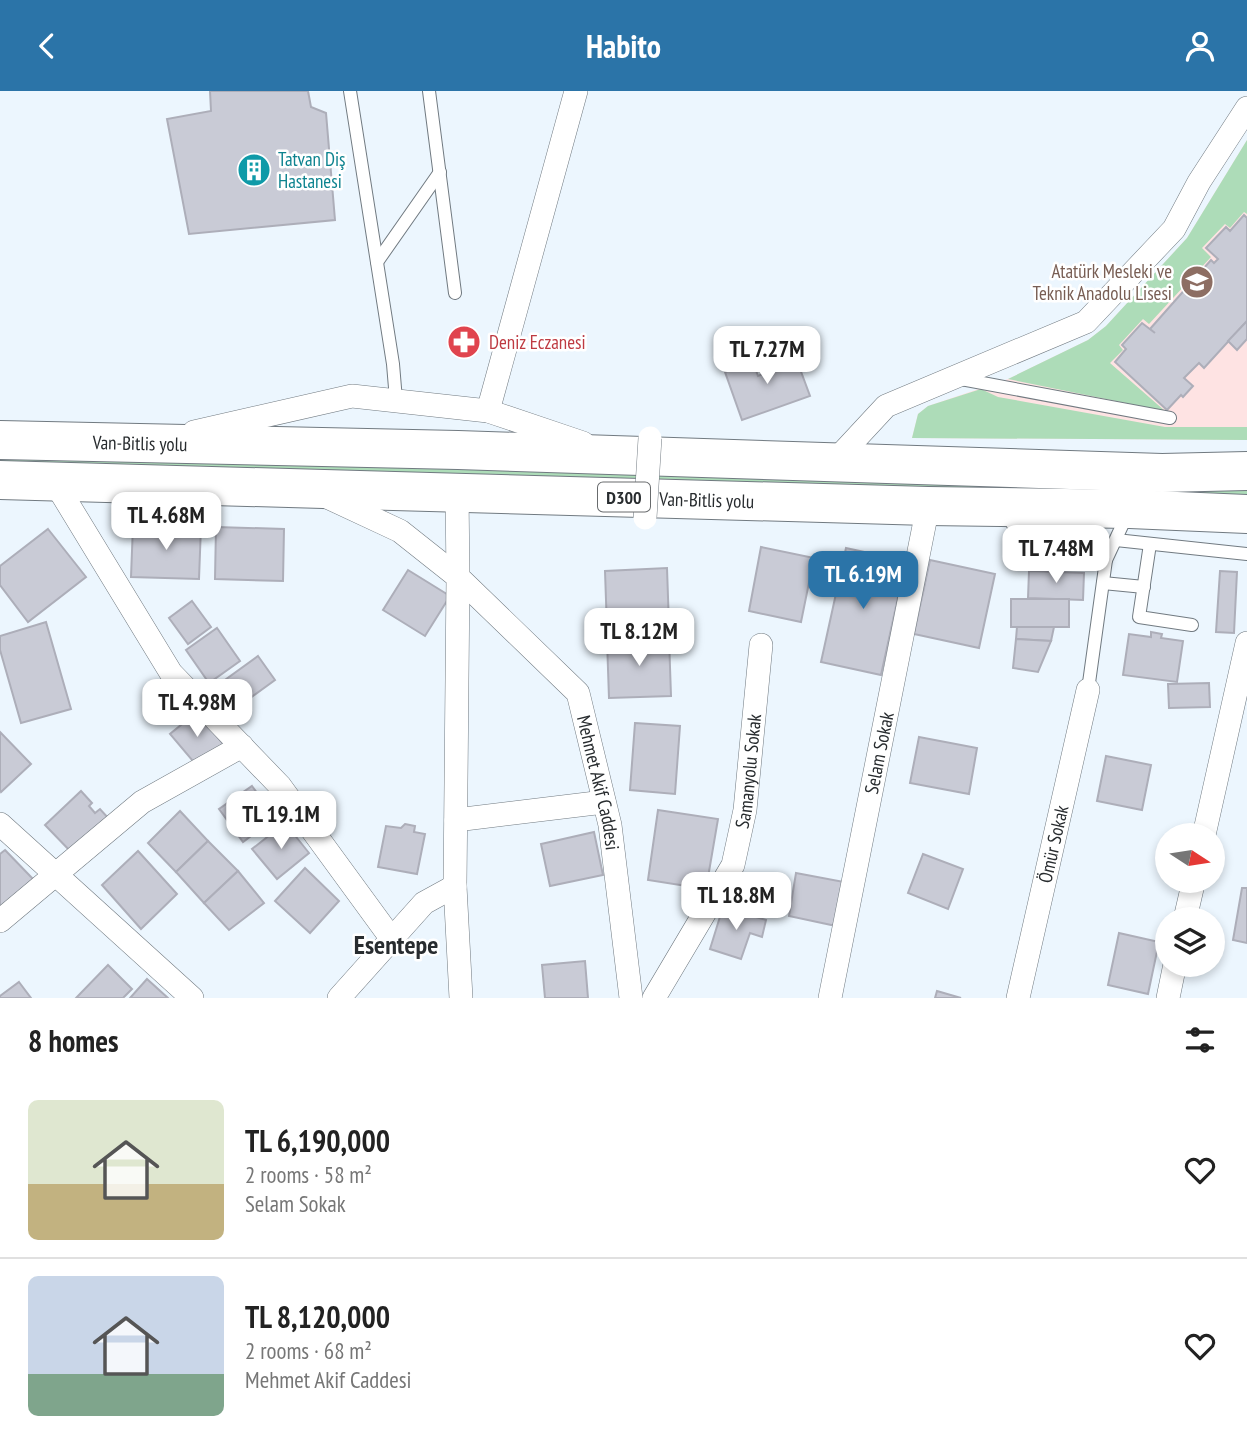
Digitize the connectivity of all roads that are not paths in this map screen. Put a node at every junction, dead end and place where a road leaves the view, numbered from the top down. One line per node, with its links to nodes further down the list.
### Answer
1 (350, 91): 6 (lane)
2 (429, 91): 5 (lane)
3 (576, 91): 10 (street)
4 (1247, 108): 8 (street)
5 (440, 172): 6 (lane); 7 (lane)
6 (377, 262): 9 (lane)
7 (455, 293)
8 (955, 378): 11 (lane); 15 (street)
9 (396, 400): 10 (street); 13 (street)
10 (488, 411): 14 (street)
11 (1170, 418)
12 (0, 440): 13 (highway, Van-Bitlis yolu / D300)
13 (147, 443): 14 (highway, Van-Bitlis yolu / D300)
14 (634, 446): 15 (highway, Van-Bitlis yolu / D300); 24 (street, bridge)
15 (834, 462): 16 (highway, Van-Bitlis yolu / D300)
16 (1247, 471)
17 (0, 480): 18 (highway, Van-Bitlis yolu / D300)
18 (54, 481): 19 (highway, Van-Bitlis yolu / D300); 36 (street)
19 (310, 488): 20 (highway, Van-Bitlis yolu / D300); 29 (street, Mehmet Akif Caddesi)
20 (457, 493): 21 (highway, Van-Bitlis yolu / D300); 29 (street)
21 (928, 506): 22 (highway, Van-Bitlis yolu / D300); 51 (street, Selam Sokak)
22 (1003, 507): 25 (highway, Van-Bitlis yolu / D300); 28 (lane)
23 (1247, 514): 25 (highway, Van-Bitlis yolu / D300)
24 (645, 518)
25 (1123, 524): 26 (lane); 28 (lane)
26 (1150, 544): 27 (lane); 31 (lane)
27 (1247, 554)
28 (1106, 561): 30 (lane)
29 (458, 576): 37 (street, Mehmet Akif Caddesi); 38 (street)
30 (1103, 583): 31 (lane); 35 (lane)
31 (1144, 587): 32 (lane)
32 (1192, 625)
33 (1247, 643): 39 (street)
34 (761, 645): 50 (street, Samanyolu Sokak)
35 (1088, 690): 52 (street, Ömür Sokak)
36 (242, 746): 41 (street); 44 (street)
37 (604, 801): 38 (street); 49 (street, Mehmet Akif Caddesi)
38 (456, 820): 42 (street)
39 (1207, 823)
40 (0, 824): 41 (street)
41 (55, 874): 43 (street); 46 (street)
42 (455, 886): 44 (street); 48 (street)
43 (0, 921)
44 (391, 938): 47 (street)
45 (1172, 977): 53 (street)
46 (192, 998)
47 (339, 998)
48 (461, 998)
49 (631, 998)
50 (654, 998)
51 (830, 998)
52 (1018, 998)
53 (1168, 998)

